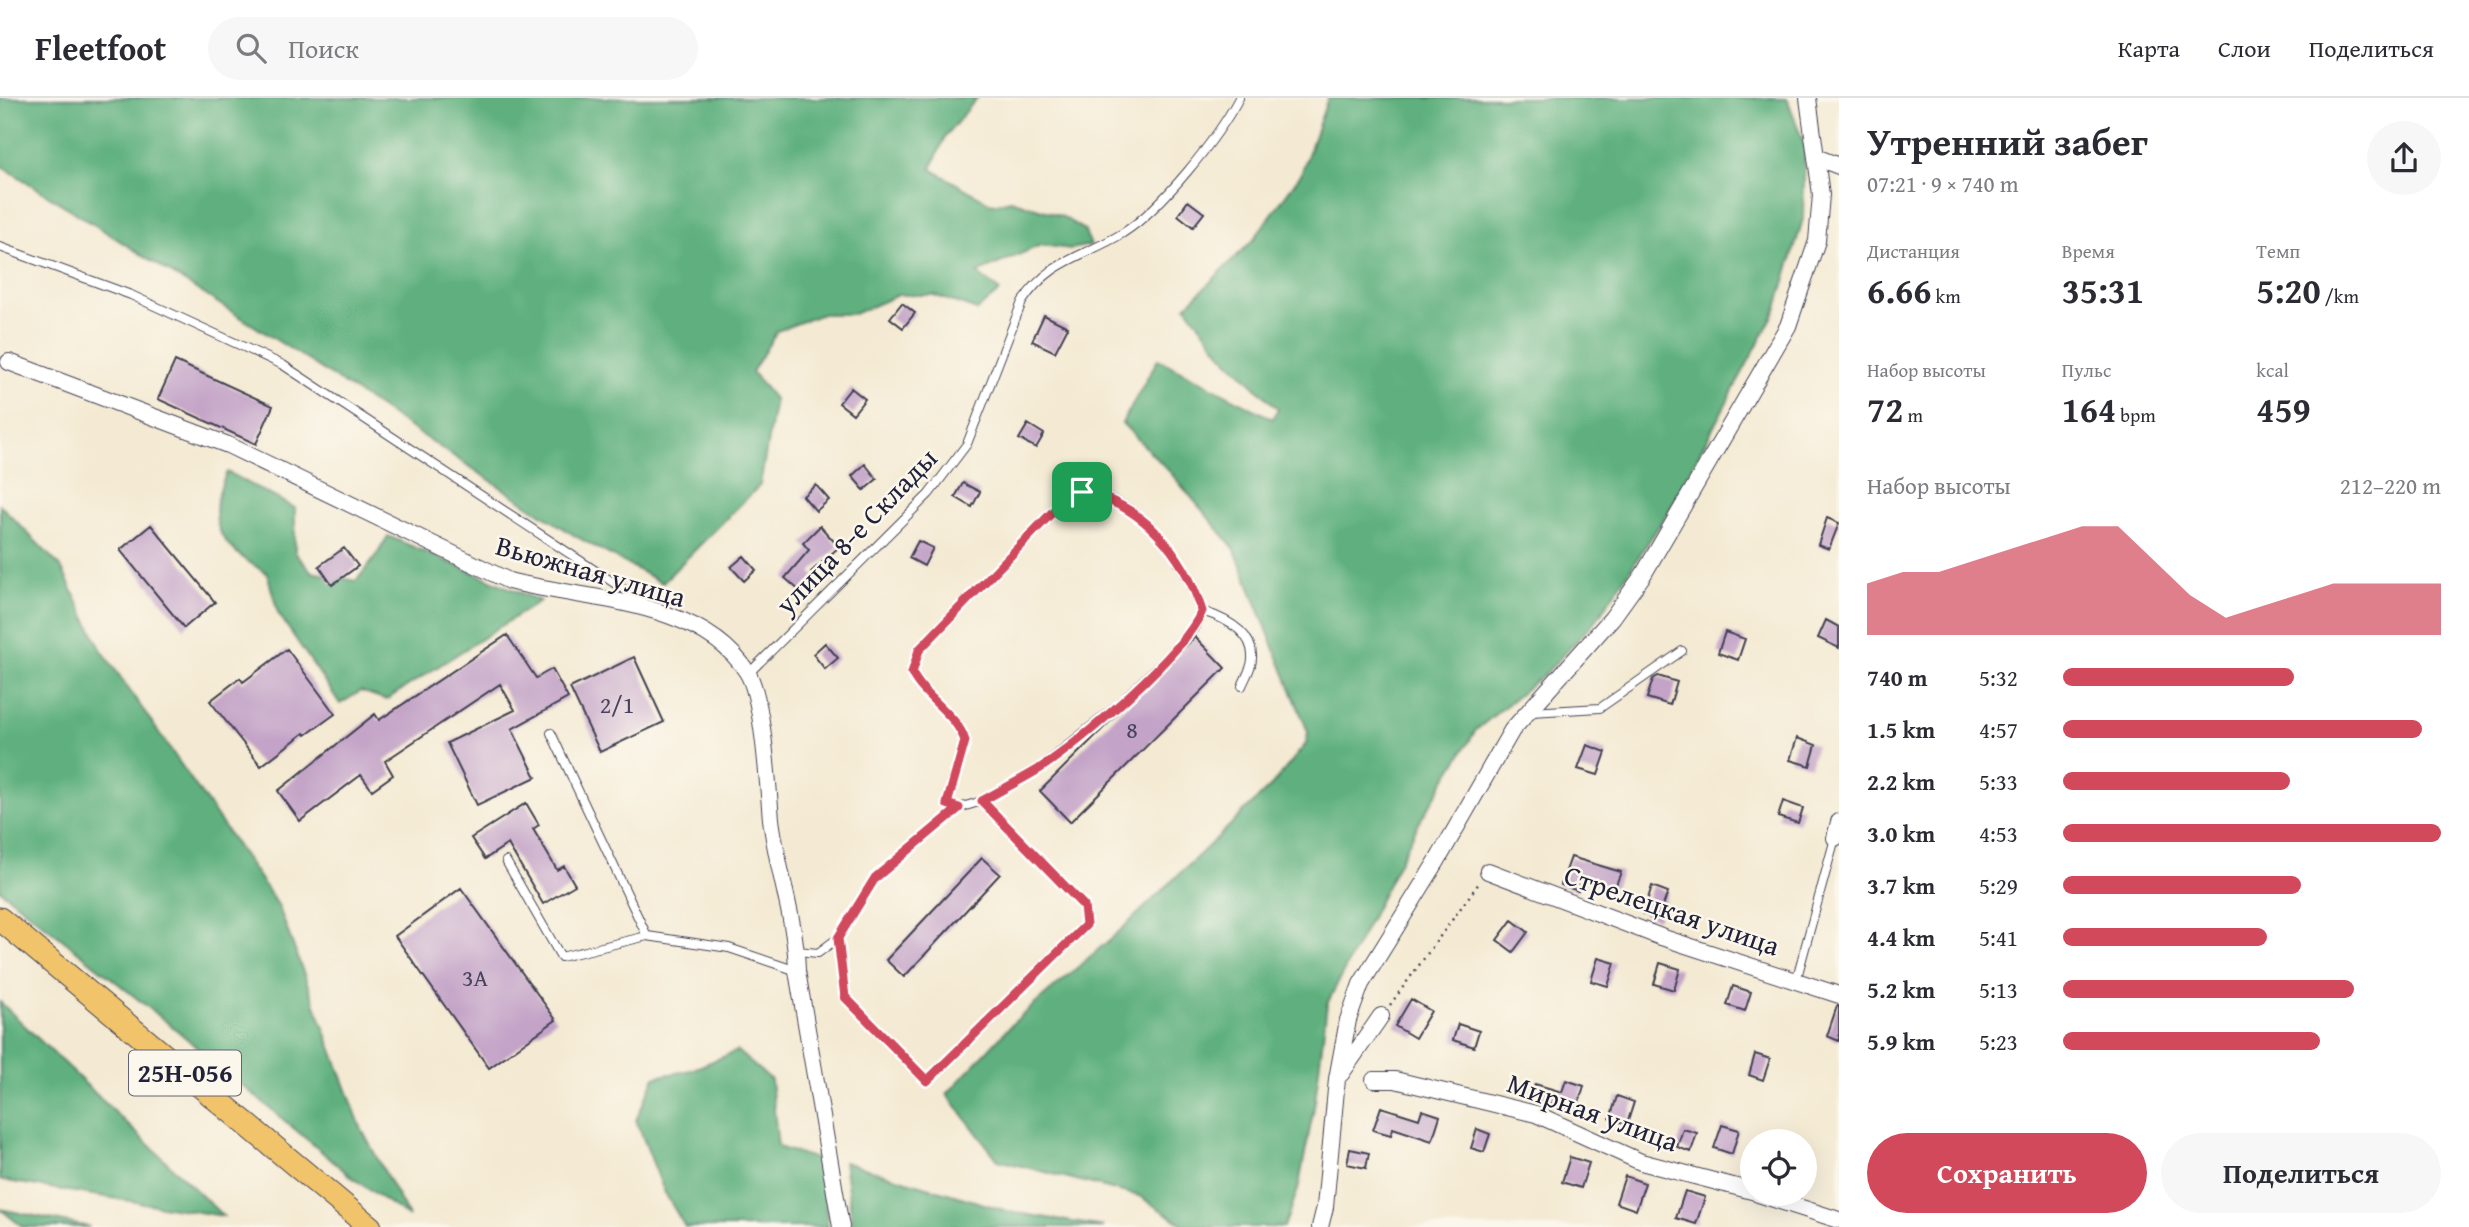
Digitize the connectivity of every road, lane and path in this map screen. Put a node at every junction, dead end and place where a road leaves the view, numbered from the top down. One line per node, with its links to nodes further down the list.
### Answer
1 (1239, 98): 10 (lane, улица 8-е Склады)
2 (1808, 98): 3 (street)
3 (1818, 158): 4 (street); 12 (street)
4 (1839, 166)
5 (0, 247): 8 (lane)
6 (9, 362): 8 (street, Вьюжная улица)
7 (1202, 611): 11 (lane); 14 (lane); 15 (lane)
8 (657, 612): 10 (street, Вьюжная улица)
9 (1682, 651): 12 (lane)
10 (749, 673): 22 (street, Вьюжная улица)
11 (1242, 686)
12 (1528, 712): 27 (street)
13 (551, 733): 20 (lane)
14 (982, 801): 15 (lane); 21 (lane)
15 (959, 808): 21 (lane)
16 (1837, 830): 24 (lane)
17 (506, 861): 20 (lane)
18 (1488, 872): 24 (street, Стрелецкая улица); 26 (path)
19 (0, 919): 32 (main road, 25Н-056)
20 (648, 936): 23 (lane)
21 (838, 938): 22 (lane)
22 (797, 951): 23 (street, Вьюжная улица)
23 (797, 971): 33 (street, Вьюжная улица)
24 (1796, 981): 25 (street, Стрелецкая улица)
25 (1839, 995)
26 (1381, 1016): 27 (street)
27 (1337, 1079): 34 (street)
28 (1374, 1080): 29 (street, Мирная улица)
29 (1740, 1188)
30 (1795, 1206): 31 (street)
31 (1839, 1220)
32 (370, 1227)
33 (841, 1227)
34 (1320, 1227)

